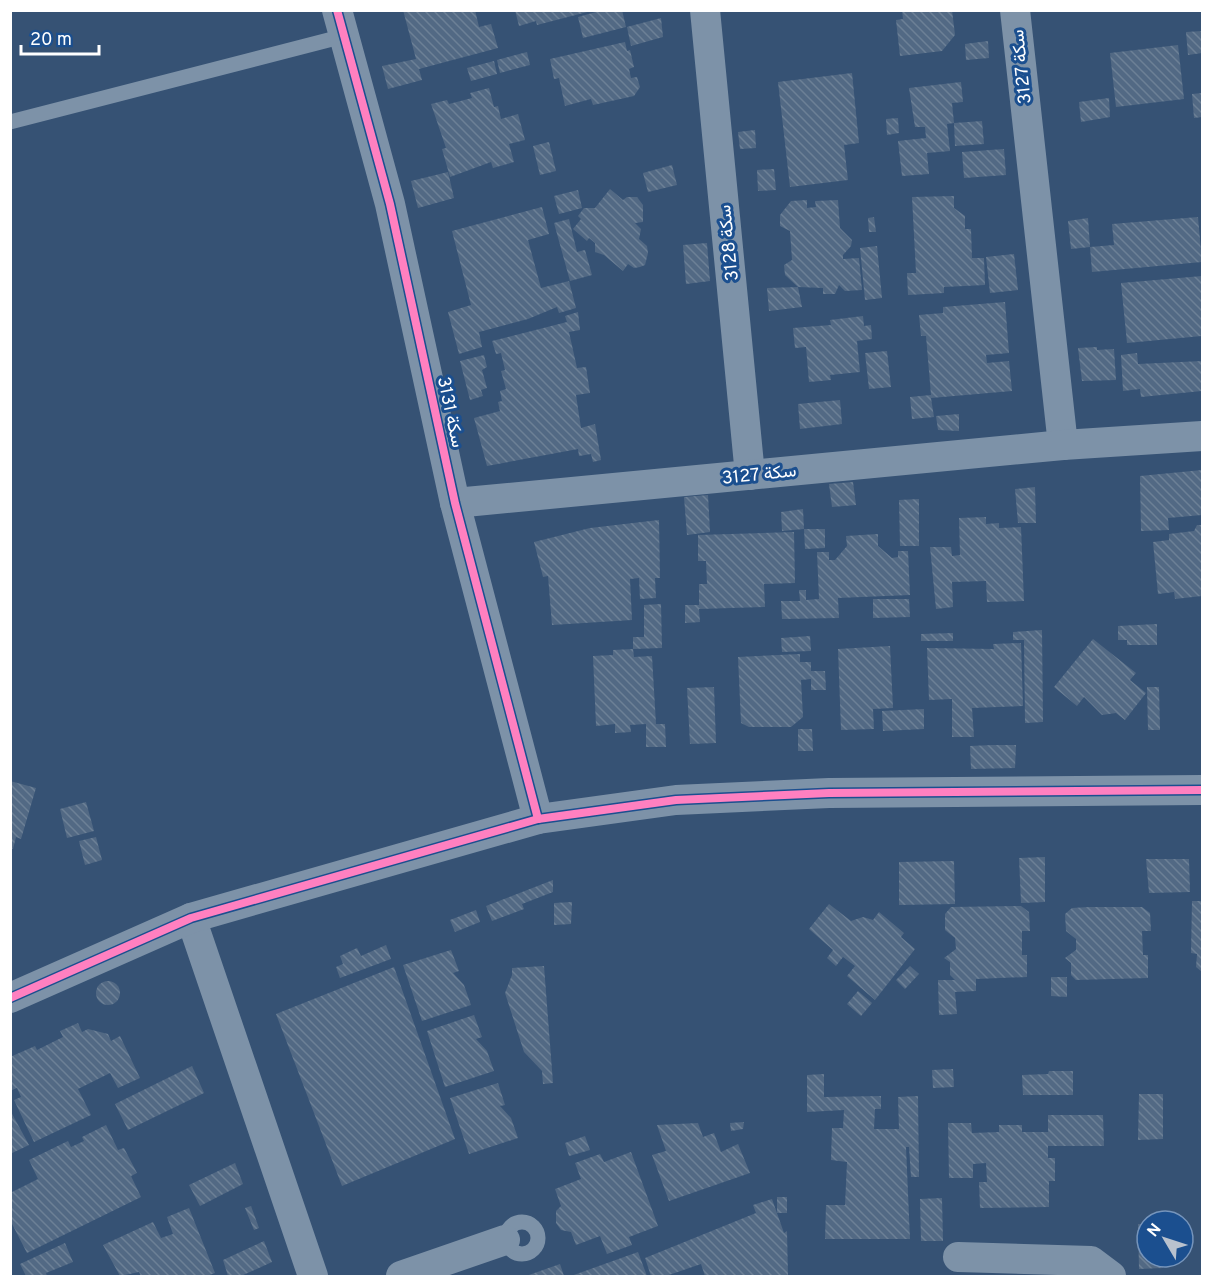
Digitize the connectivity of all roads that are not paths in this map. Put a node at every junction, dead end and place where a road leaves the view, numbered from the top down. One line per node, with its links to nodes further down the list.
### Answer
1 (705, 10): 7 (street, سكة 3128)
2 (1015, 10): 6 (street, سكة 3127)
3 (340, 23): 4 (lane); 8 (street, سكة 3131)
4 (10, 122)
5 (1203, 436): 6 (street, سكة 3127)
6 (1063, 445): 7 (street, سكة 3127)
7 (750, 475): 8 (street, سكة 3127)
8 (456, 503): 10 (street, سكة 3131)
9 (1203, 790): 10 (street)
10 (538, 819): 11 (street)
11 (191, 918): 12 (street); 15 (street)
12 (10, 998)
13 (505, 1240): 16 (street)
14 (958, 1257): 17 (street)
15 (313, 1276)
16 (401, 1276)
17 (1111, 1276)

